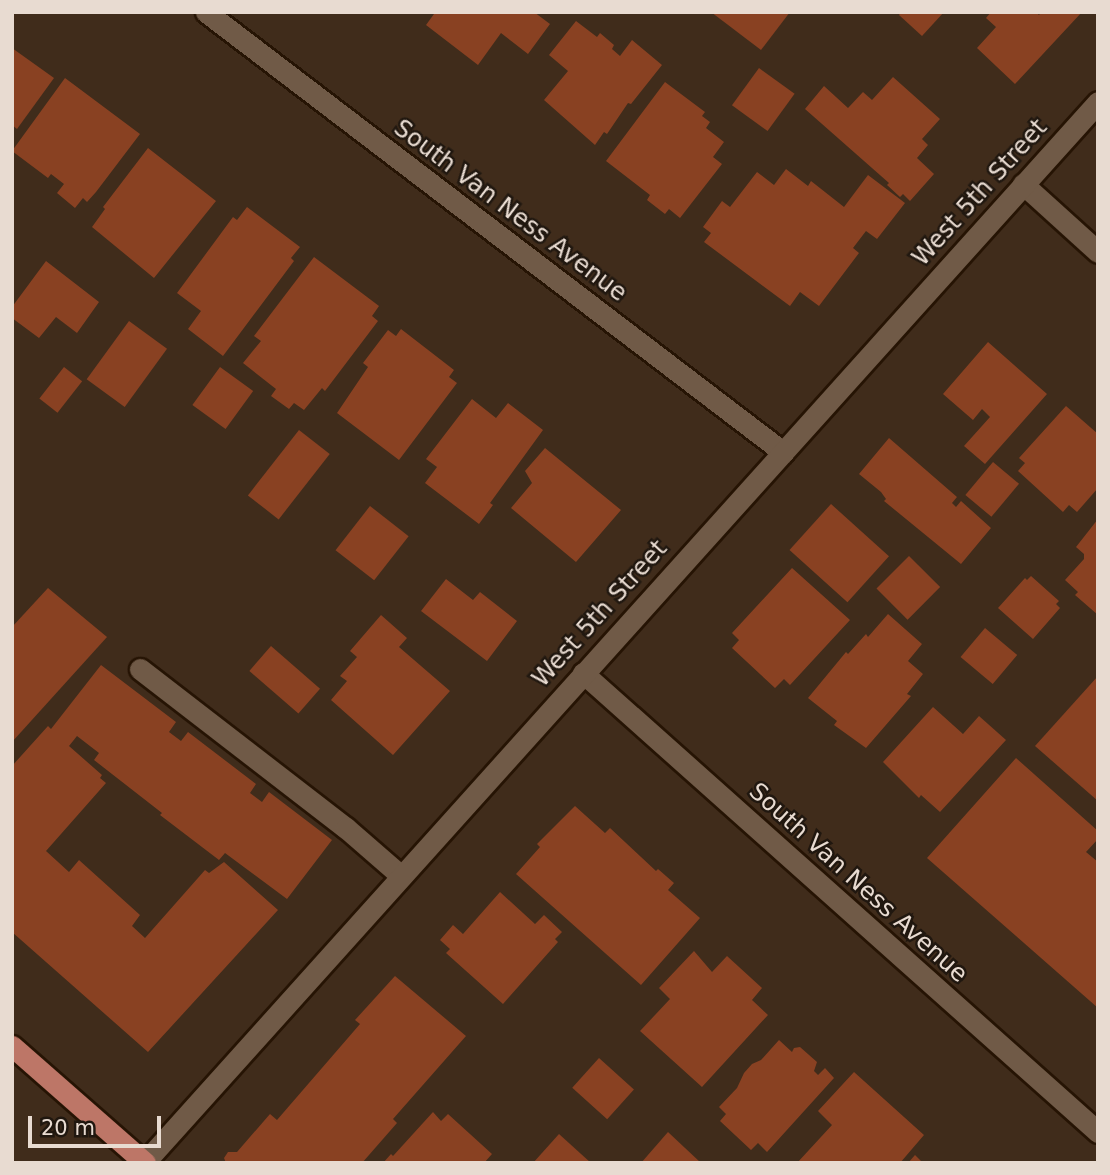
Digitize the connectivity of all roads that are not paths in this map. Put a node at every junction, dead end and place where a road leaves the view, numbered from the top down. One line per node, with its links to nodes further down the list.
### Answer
1 (206, 12): 5 (street, South Van Ness Avenue)
2 (1098, 102): 3 (street, West 5th Street)
3 (1023, 184): 4 (street); 5 (street, West 5th Street)
4 (1098, 252)
5 (783, 452): 7 (street, West 5th Street)
6 (139, 669): 8 (street)
7 (583, 673): 8 (street, West 5th Street); 10 (street, South Van Ness Avenue)
8 (400, 875): 11 (street, West 5th Street)
9 (12, 1046): 11 (main road)
10 (1098, 1132)
11 (144, 1162)

